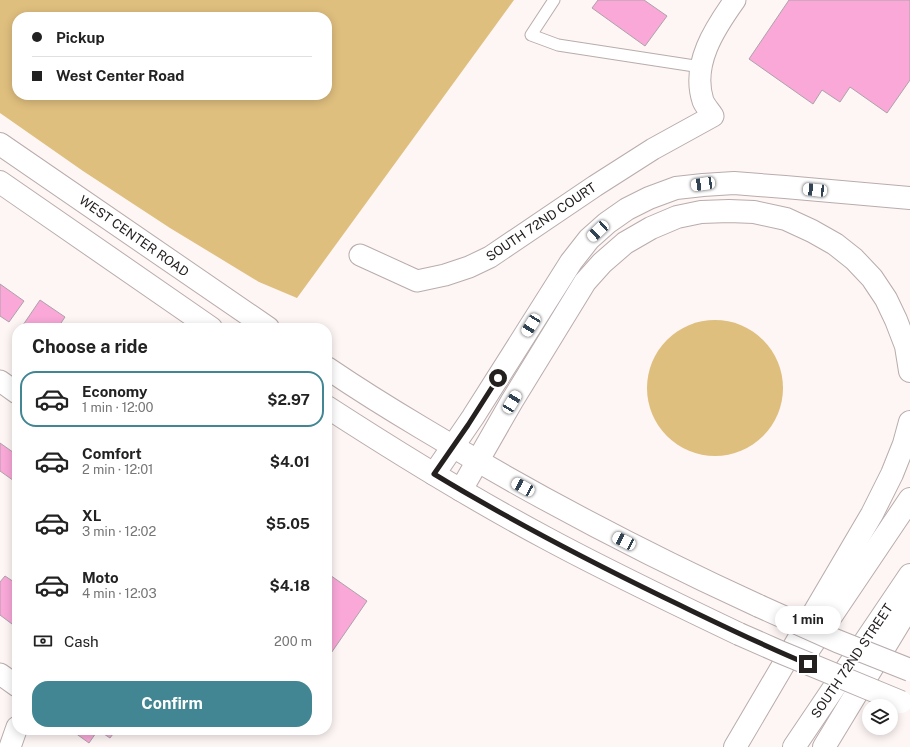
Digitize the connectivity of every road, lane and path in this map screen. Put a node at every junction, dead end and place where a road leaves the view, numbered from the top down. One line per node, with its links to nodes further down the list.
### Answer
1 (554, 0): 3 (lane)
2 (735, 0): 3 (street)
3 (701, 67): 7 (street, SOUTH 72ND COURT)
4 (0, 144): 9 (main road, WEST CENTER ROAD)
5 (0, 182): 8 (main road)
6 (910, 198): 16 (main road)
7 (360, 254)
8 (204, 323)
9 (261, 323)
10 (332, 371): 16 (main road)
11 (910, 371): 17 (main road)
12 (0, 381): 13 (street)
13 (12, 389)
14 (332, 410): 18 (main road)
15 (910, 422): 29 (main road)
16 (453, 447): 17 (main road); 18 (main road)
17 (478, 461): 19 (main road); 23 (main road, bridge)
18 (434, 474): 19 (main road)
19 (461, 490): 26 (main road, bridge)
20 (910, 499): 30 (main road)
21 (910, 575): 31 (main road, SOUTH 72ND STREET)
22 (910, 605): 32 (main road)
23 (910, 670)
24 (0, 674): 25 (street)
25 (12, 682)
26 (905, 704)
27 (14, 735): 28 (street)
28 (10, 747)
29 (735, 747)
30 (743, 747)
31 (794, 747)
32 (824, 747)

